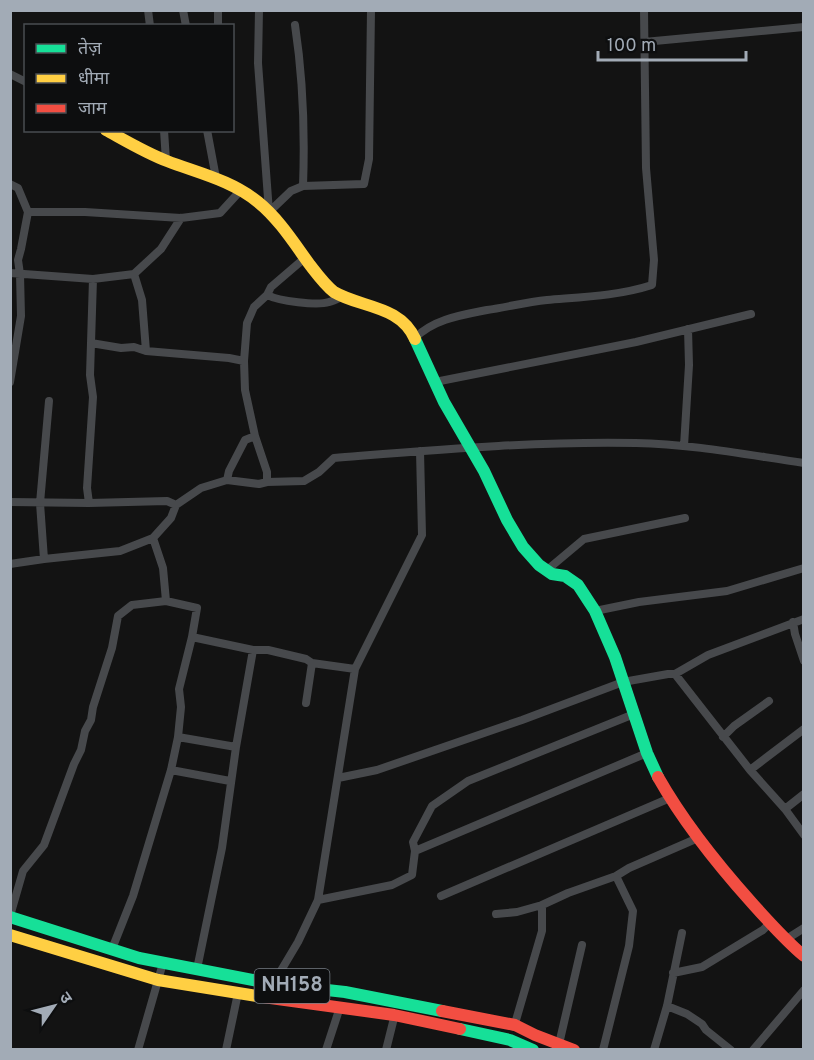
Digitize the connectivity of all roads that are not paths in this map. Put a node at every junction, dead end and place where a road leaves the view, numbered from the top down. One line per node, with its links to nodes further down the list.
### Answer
1 (258, 10): 18 (street)
2 (371, 10): 15 (street)
3 (644, 10): 6 (street)
4 (295, 25): 15 (street)
5 (804, 27): 6 (street)
6 (645, 42): 29 (street)
7 (10, 74): 8 (street)
8 (24, 81)
9 (110, 132): 12 (main road)
10 (164, 132): 12 (street)
11 (207, 132): 13 (street)
12 (166, 161): 13 (main road)
13 (216, 178): 16 (main road)
14 (10, 184): 17 (street)
15 (303, 186): 18 (street)
16 (241, 190): 18 (main road); 19 (street)
17 (28, 212): 19 (street); 22 (street)
18 (269, 212): 20 (main road)
19 (181, 218): 23 (street)
20 (306, 257): 25 (street); 26 (main road)
21 (10, 273): 22 (street)
22 (20, 274): 24 (street); 34 (street)
23 (134, 274): 24 (street); 31 (street)
24 (93, 279): 30 (street)
25 (267, 295): 26 (street); 32 (street)
26 (343, 296): 29 (main road)
27 (751, 314): 28 (street)
28 (688, 329): 33 (street); 37 (street)
29 (415, 338): 33 (main road)
30 (91, 343): 31 (street); 45 (street)
31 (146, 351): 32 (street)
32 (244, 362): 36 (street)
33 (435, 381): 38 (main road)
34 (10, 382)
35 (49, 402): 44 (street)
36 (255, 436): 41 (street); 42 (street)
37 (684, 446): 38 (street); 40 (street)
38 (470, 448): 39 (street); 52 (main road)
39 (420, 451): 42 (street); 61 (street)
40 (804, 463)
41 (227, 480): 42 (street); 46 (street)
42 (267, 482)
43 (10, 502): 44 (street)
44 (40, 503): 45 (street); 49 (street)
45 (89, 503): 46 (street)
46 (176, 505): 48 (street)
47 (685, 518): 52 (street)
48 (153, 538): 49 (street); 53 (street)
49 (44, 559): 50 (street)
50 (10, 564)
51 (804, 568): 54 (street)
52 (547, 570): 54 (main road)
53 (166, 601): 57 (street); 87 (street)
54 (595, 611): 63 (main road)
55 (804, 619): 56 (street)
56 (793, 622): 59 (street); 62 (street)
57 (192, 637): 58 (street); 68 (street)
58 (253, 650): 60 (street); 70 (street)
59 (804, 661)
60 (312, 663): 61 (street); 65 (street)
61 (355, 669): 74 (street)
62 (675, 674): 63 (street); 69 (street)
63 (623, 682): 66 (main road); 74 (street)
64 (769, 701): 69 (street)
65 (306, 703)
66 (634, 714): 71 (main road); 81 (street)
67 (804, 729): 73 (street)
68 (178, 737): 70 (street); 72 (street)
69 (723, 737): 73 (street)
70 (236, 747): 75 (street)
71 (647, 753): 77 (main road); 81 (street)
72 (171, 770): 75 (street); 94 (street)
73 (750, 770): 78 (street)
74 (338, 778): 84 (street)
75 (230, 781): 97 (street)
76 (804, 794): 78 (street)
77 (670, 798): 80 (main road); 83 (street)
78 (785, 808): 79 (street)
79 (804, 835)
80 (698, 838): 82 (street); 88 (main road)
81 (415, 851): 84 (street)
82 (616, 876): 85 (street); 118 (street)
83 (441, 896)
84 (318, 900): 101 (street)
85 (542, 905): 86 (street); 109 (street)
86 (496, 914)
87 (10, 917): 94 (main road, NH158)
88 (770, 923): 92 (main road); 98 (street)
89 (804, 928): 92 (street)
90 (682, 933): 98 (street)
91 (10, 935): 100 (main road)
92 (785, 940): 95 (main road)
93 (582, 945): 110 (street)
94 (112, 949): 96 (main road, NH158)
95 (804, 956)
96 (163, 963): 97 (main road, NH158); 100 (street)
97 (197, 969): 99 (main road, NH158)
98 (673, 973): 106 (street)
99 (241, 977): 101 (main road, NH158); 104 (street)
100 (158, 980): 104 (main road); 112 (street)
101 (273, 984): 103 (main road, NH158)
102 (804, 990): 121 (street)
103 (345, 992): 105 (main road, NH158); 107 (street)
104 (238, 994): 107 (main road); 113 (street)
105 (397, 1001): 108 (street); 109 (main road, NH158)
106 (667, 1006): 119 (street); 120 (street)
107 (340, 1007): 108 (main road); 114 (street)
108 (394, 1015): 111 (main road); 115 (street)
109 (515, 1025): 110 (main road, NH158); 111 (street)
110 (559, 1044): 117 (main road, NH158)
111 (509, 1045): 116 (main road)
112 (138, 1050)
113 (226, 1050)
114 (326, 1050)
115 (386, 1050)
116 (533, 1050)
117 (574, 1050)
118 (603, 1050)
119 (654, 1050)
120 (731, 1050)
121 (753, 1050)

